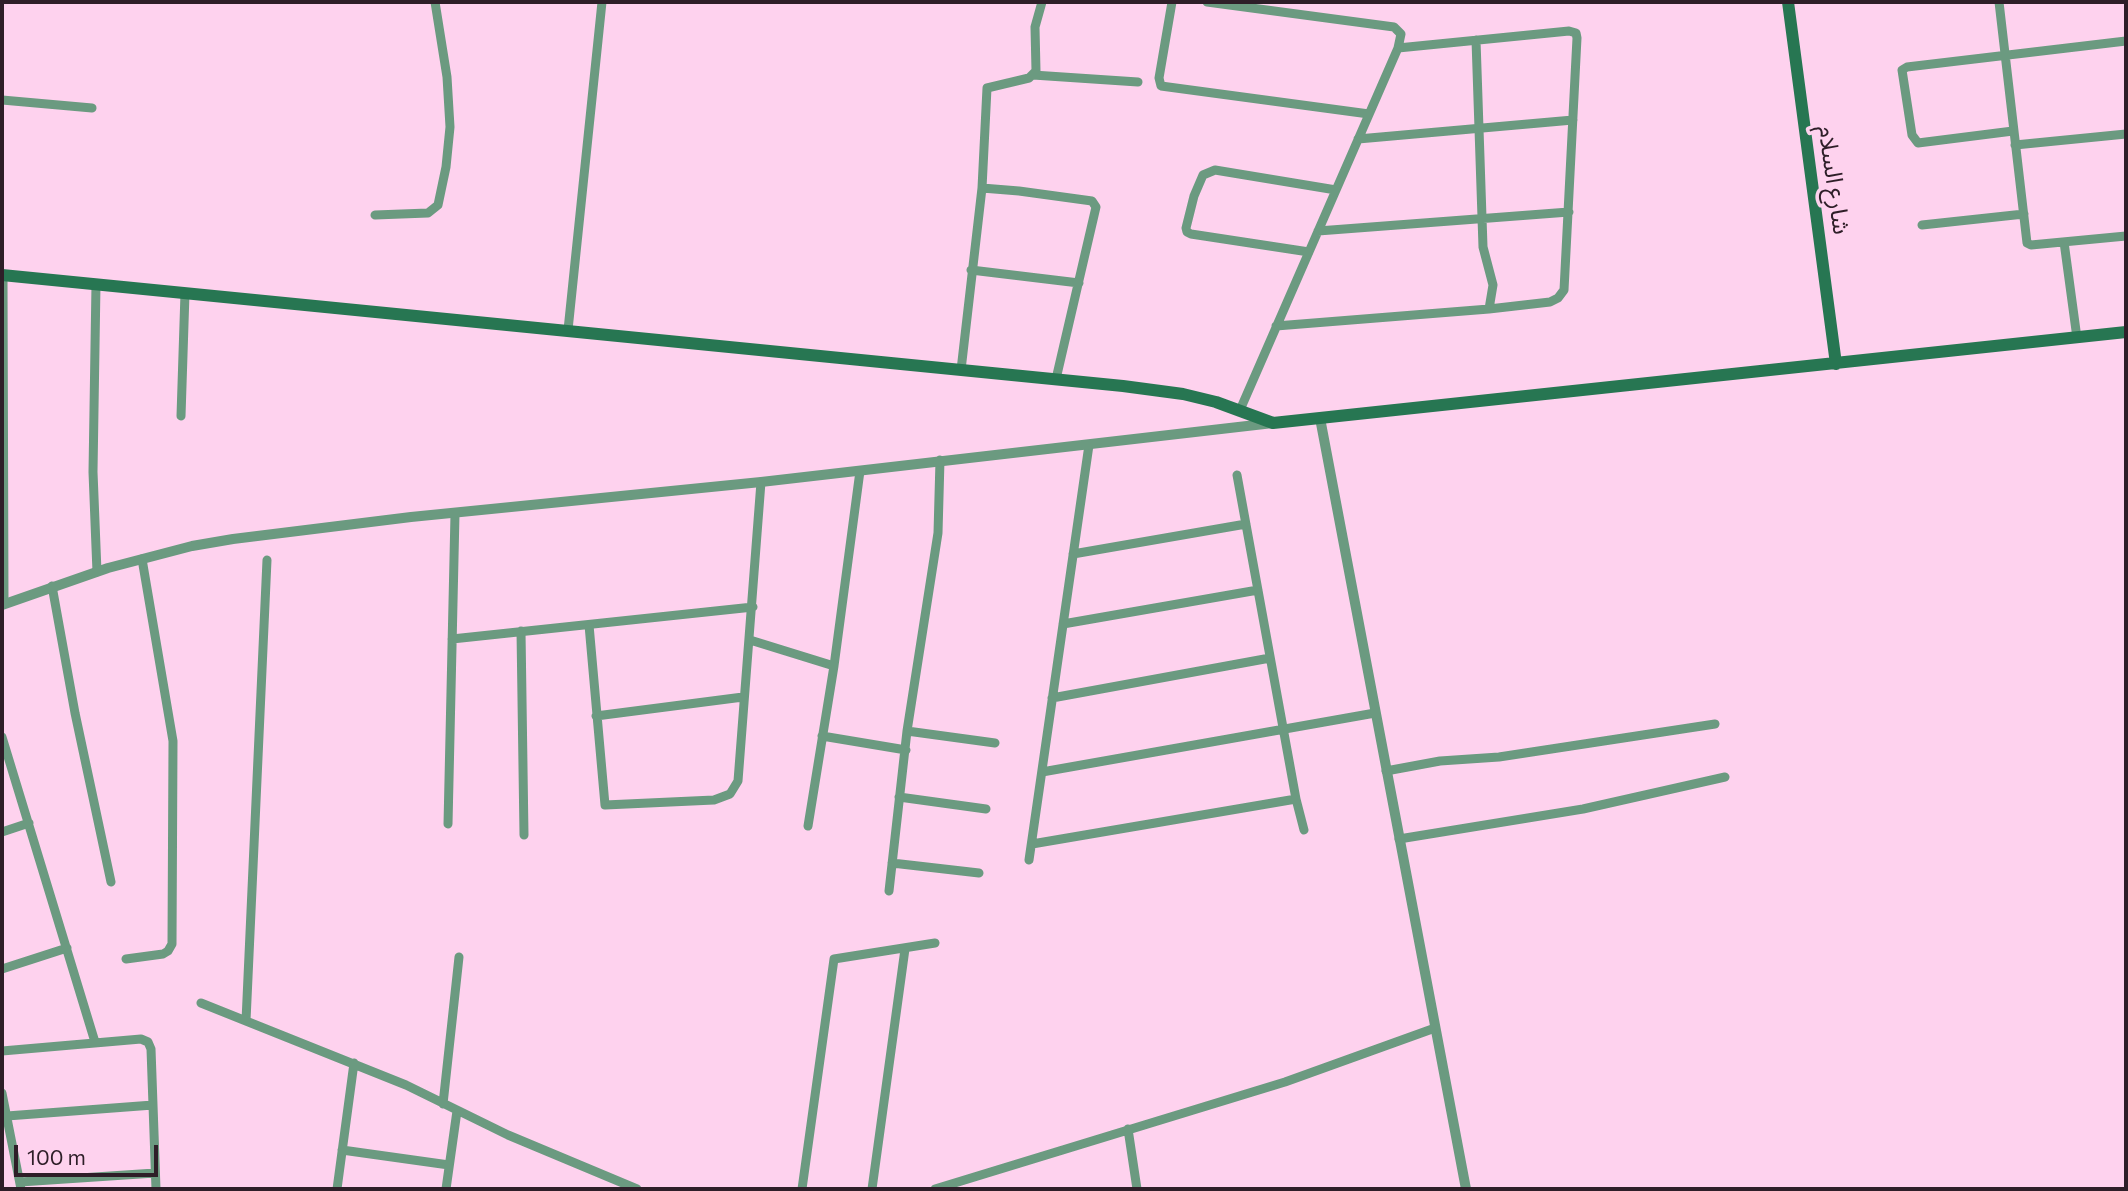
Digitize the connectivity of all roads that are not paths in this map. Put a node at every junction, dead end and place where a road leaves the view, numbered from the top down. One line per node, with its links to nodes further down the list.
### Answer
1 (435, 2): 27 (street)
2 (602, 2): 41 (street)
3 (1042, 2): 12 (street)
4 (1172, 2): 16 (street)
5 (1207, 2): 10 (street)
6 (1788, 2): 44 (main road, شارع السلام)
7 (1999, 2): 11 (street)
8 (1476, 40): 10 (street); 17 (street); 18 (street)
9 (2126, 41): 11 (street)
10 (1398, 48): 16 (street)
11 (2004, 55): 19 (street); 19 (street)
12 (1033, 75): 13 (street); 23 (street)
13 (1138, 82)
14 (2, 100): 15 (street)
15 (92, 108)
16 (1369, 114): 21 (street)
17 (1573, 120): 18 (street); 25 (street)
18 (1478, 128): 21 (street); 28 (street)
19 (2013, 131): 22 (street)
20 (2126, 134): 22 (street)
21 (1358, 139): 24 (street)
22 (2015, 145): 26 (street)
23 (982, 188): 34 (street); 36 (street)
24 (1336, 190): 30 (street); 33 (street)
25 (1569, 212): 28 (street); 39 (street)
26 (2024, 214): 29 (street); 32 (street)
27 (375, 215)
28 (1482, 218): 30 (street); 39 (street)
29 (1922, 225)
30 (1318, 231): 33 (street)
31 (2126, 236): 32 (street)
32 (2064, 242): 43 (street)
33 (1309, 252): 40 (street)
34 (971, 270): 36 (street); 45 (street)
35 (2, 275): 37 (main road); 64 (street)
36 (1079, 283): 46 (street)
37 (96, 284): 38 (main road); 61 (street)
38 (185, 293): 41 (main road); 48 (street)
39 (1489, 309): 40 (street)
40 (1276, 326): 47 (street)
41 (568, 330): 45 (main road)
42 (2126, 332): 43 (main road)
43 (2077, 338): 44 (main road)
44 (1836, 364): 49 (main road)
45 (961, 370): 46 (main road)
46 (1056, 379): 47 (main road)
47 (1240, 410): 50 (main road)
48 (181, 416)
49 (1320, 418): 50 (main road); 75 (street)
50 (1273, 423): 51 (street)
51 (1089, 444): 52 (street); 58 (street)
52 (940, 460): 53 (street); 79 (street)
53 (860, 471): 55 (street); 72 (street)
54 (1237, 475): 57 (street)
55 (761, 482): 56 (street); 65 (street)
56 (456, 514): 59 (street); 69 (street)
57 (1246, 524): 58 (street); 63 (street)
58 (1073, 554): 66 (street)
59 (142, 559): 61 (street); 107 (street)
60 (267, 560): 110 (street)
61 (97, 572): 62 (street)
62 (52, 586): 64 (street); 101 (street)
63 (1258, 590): 66 (street); 71 (street)
64 (3, 604)
65 (753, 607): 67 (street); 70 (street)
66 (1063, 624): 74 (street)
67 (589, 625): 68 (street); 76 (street)
68 (521, 631): 69 (street); 95 (street)
69 (452, 639): 91 (street)
70 (750, 640): 72 (street); 73 (street)
71 (1270, 658): 74 (street); 78 (street)
72 (834, 666): 80 (street)
73 (743, 697): 76 (street); 76 (street)
74 (1052, 698): 85 (street)
75 (1375, 713): 78 (street); 84 (street)
76 (596, 716)
77 (1715, 724): 84 (street)
78 (1284, 729): 85 (street); 88 (street)
79 (907, 731): 82 (street); 83 (street)
80 (822, 736): 83 (street); 92 (street)
81 (2, 737): 90 (street)
82 (995, 743)
83 (906, 750): 87 (street)
84 (1386, 771): 96 (street)
85 (1042, 772): 97 (street)
86 (1725, 777): 96 (street)
87 (899, 797): 89 (street); 99 (street)
88 (1296, 799): 93 (street); 97 (street)
89 (986, 809)
90 (29, 823): 94 (street); 104 (street)
91 (448, 824)
92 (808, 826)
93 (1304, 830)
94 (2, 832)
95 (524, 835)
96 (1399, 839): 111 (street)
97 (1032, 844): 98 (street)
98 (1029, 860)
99 (892, 863): 100 (street); 102 (street)
100 (979, 873)
101 (111, 882)
102 (889, 891)
103 (935, 943): 105 (street)
104 (66, 948): 108 (street); 112 (street)
105 (905, 949): 130 (street); 131 (street)
106 (459, 957): 116 (street)
107 (126, 959)
108 (2, 969)
109 (201, 1003): 110 (street)
110 (246, 1021): 114 (street)
111 (1434, 1028): 121 (street); 134 (street)
112 (95, 1042): 113 (street); 117 (street)
113 (2, 1051)
114 (354, 1063): 116 (street); 122 (street)
115 (2, 1093): 119 (street)
116 (443, 1104): 118 (street)
117 (153, 1105): 119 (street); 124 (street)
118 (457, 1111): 123 (street); 129 (street)
119 (7, 1116): 120 (street)
120 (6, 1129): 125 (street)
121 (1128, 1129): 132 (street); 133 (street)
122 (342, 1150): 123 (street); 127 (street)
123 (449, 1165): 128 (street)
124 (155, 1173): 125 (street); 126 (street)
125 (20, 1186)
126 (156, 1189)
127 (337, 1189)
128 (446, 1189)
129 (637, 1189)
130 (802, 1189)
131 (872, 1189)
132 (935, 1189)
133 (1137, 1189)
134 (1466, 1189)

